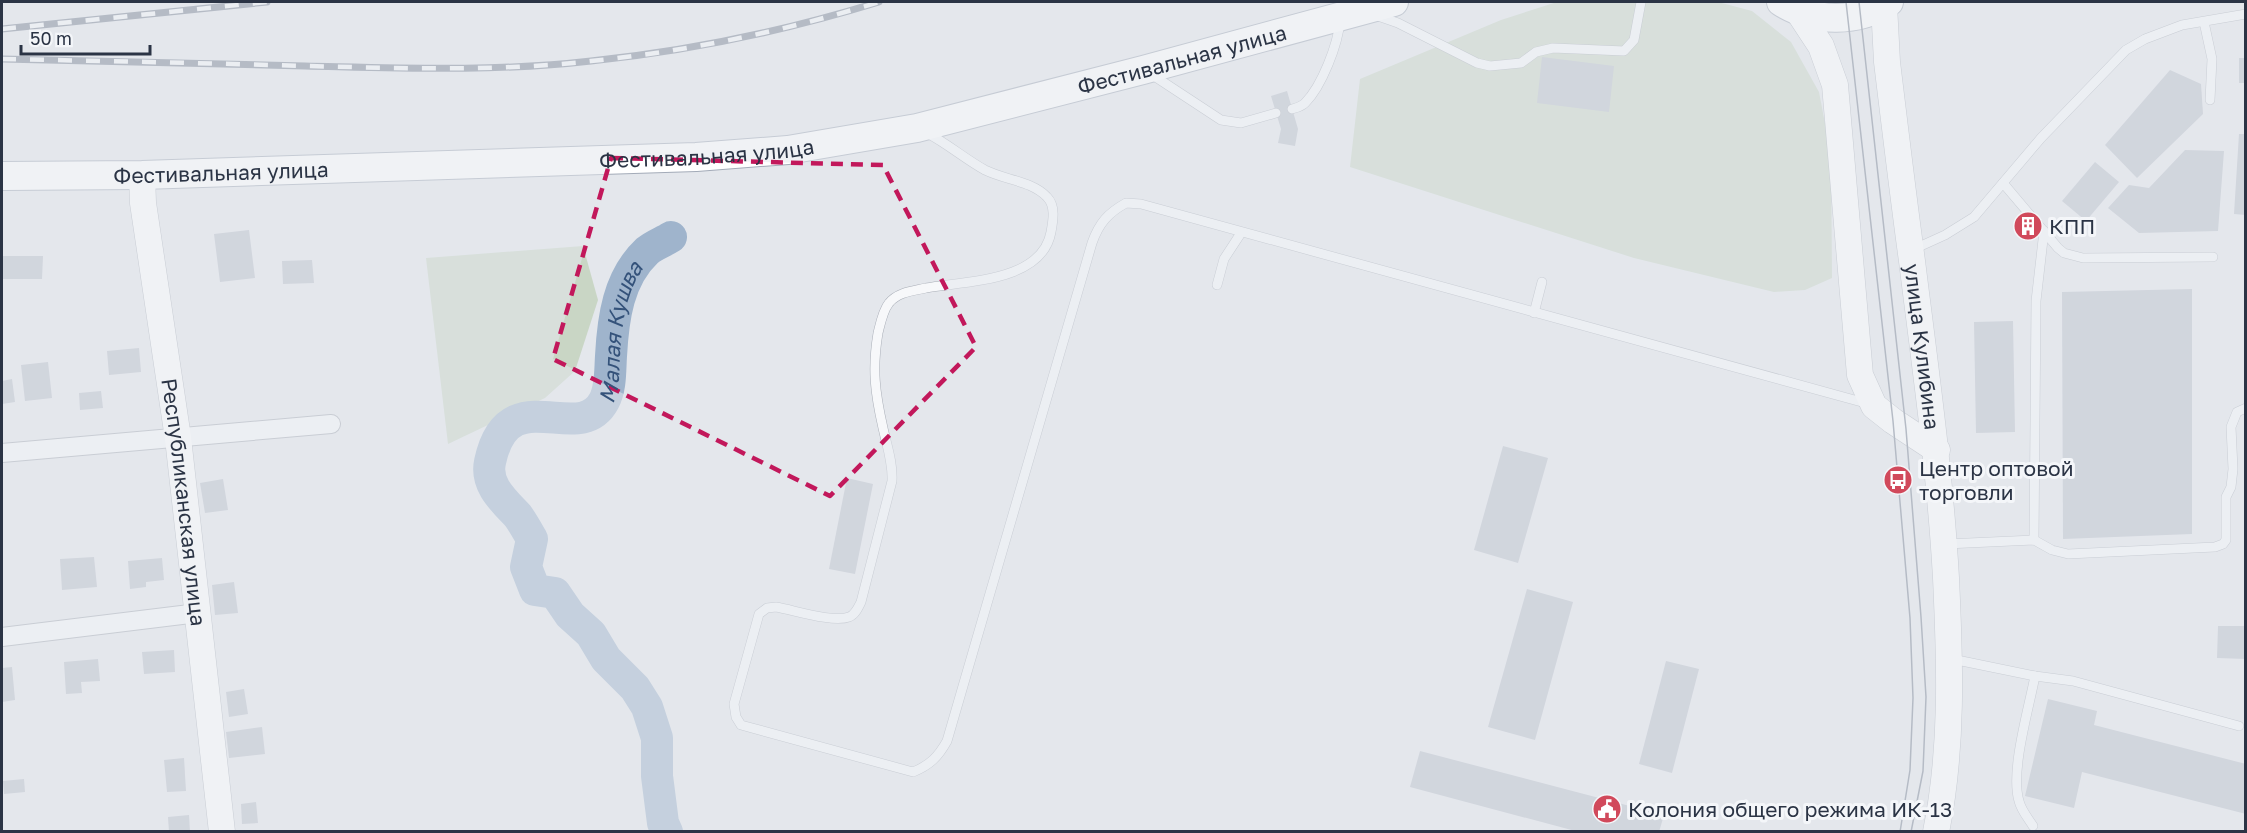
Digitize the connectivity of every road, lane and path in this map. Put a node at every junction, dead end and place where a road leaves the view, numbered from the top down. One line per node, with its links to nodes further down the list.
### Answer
1 (1394, 2): 5 (main road, Фестивальная улица)
2 (1641, 2): 5 (lane)
3 (1886, 3): 4 (main road); 18 (street, улица Кулибина)
4 (1790, 6): 23 (street)
5 (1351, 13): 8 (main road, Фестивальная улица); 10 (lane)
6 (2246, 14): 7 (lane)
7 (2204, 22): 9 (lane); 15 (lane)
8 (1143, 70): 11 (lane); 12 (main road, Фестивальная улица)
9 (2210, 100)
10 (1292, 110)
11 (1276, 113)
12 (917, 128): 13 (main road, Фестивальная улица); 17 (lane)
13 (142, 175): 14 (main road, Фестивальная улица); 26 (street, Республиканская улица)
14 (2, 176)
15 (2003, 183): 16 (lane); 18 (lane)
16 (2044, 231): 19 (lane); 29 (lane)
17 (1241, 233): 21 (lane); 22 (lane)
18 (1910, 251): 27 (street, улица Кулибина)
19 (2213, 257)
20 (1542, 282): 22 (lane)
21 (1217, 285)
22 (1534, 313): 23 (lane)
23 (1874, 406): 27 (street)
24 (2246, 408): 29 (lane)
25 (330, 424): 26 (street)
26 (178, 438): 28 (street); 31 (street, Республиканская улица)
27 (1936, 450): 30 (street, улица Кулибина)
28 (2, 453)
29 (2034, 540): 30 (lane)
30 (1944, 544): 33 (street, улица Кулибина)
31 (198, 613): 32 (street); 37 (street, Республиканская улица)
32 (2, 637)
33 (1949, 659): 34 (lane); 38 (street, улица Кулибина)
34 (2034, 676): 35 (lane); 36 (lane)
35 (2239, 726)
36 (2033, 826)
37 (222, 831)
38 (1936, 831)

